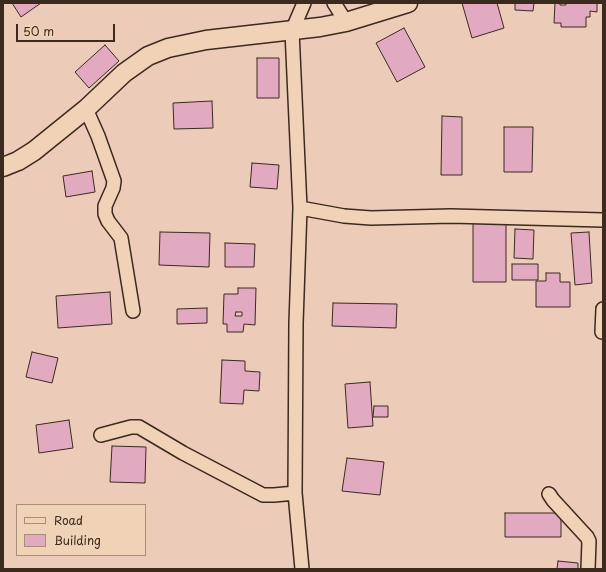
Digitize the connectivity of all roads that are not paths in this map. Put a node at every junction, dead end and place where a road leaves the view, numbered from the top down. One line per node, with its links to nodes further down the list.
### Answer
1 (304, 3): 5 (street)
2 (334, 3): 4 (street)
3 (408, 3): 4 (street)
4 (346, 22): 5 (street)
5 (292, 31): 6 (street); 8 (street)
6 (86, 109): 7 (street); 11 (street)
7 (3, 167)
8 (300, 208): 9 (street); 14 (street)
9 (603, 220)
10 (603, 309): 12 (street)
11 (133, 311)
12 (602, 332)
13 (100, 435): 14 (street)
14 (295, 493): 16 (street)
15 (549, 494): 17 (street)
16 (302, 569)
17 (588, 569)

